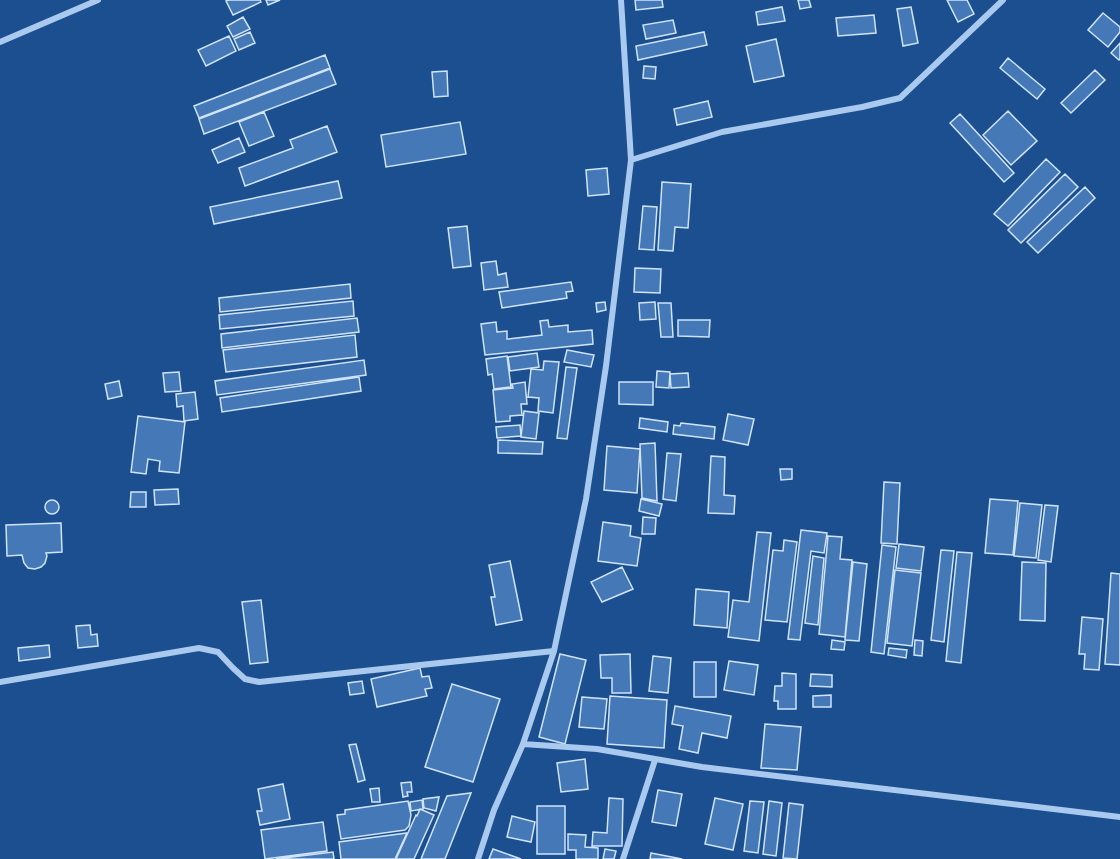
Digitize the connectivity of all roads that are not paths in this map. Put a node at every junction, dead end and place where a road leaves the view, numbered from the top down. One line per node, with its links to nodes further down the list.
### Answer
1 (98, 0): 4 (street)
2 (621, 0): 5 (street)
3 (1003, 0): 5 (street)
4 (0, 42)
5 (631, 160): 6 (street)
6 (554, 651): 7 (street); 8 (street)
7 (0, 682)
8 (523, 744): 9 (street); 11 (street)
9 (655, 759): 10 (street); 12 (street)
10 (1120, 817)
11 (478, 859)
12 (623, 859)

